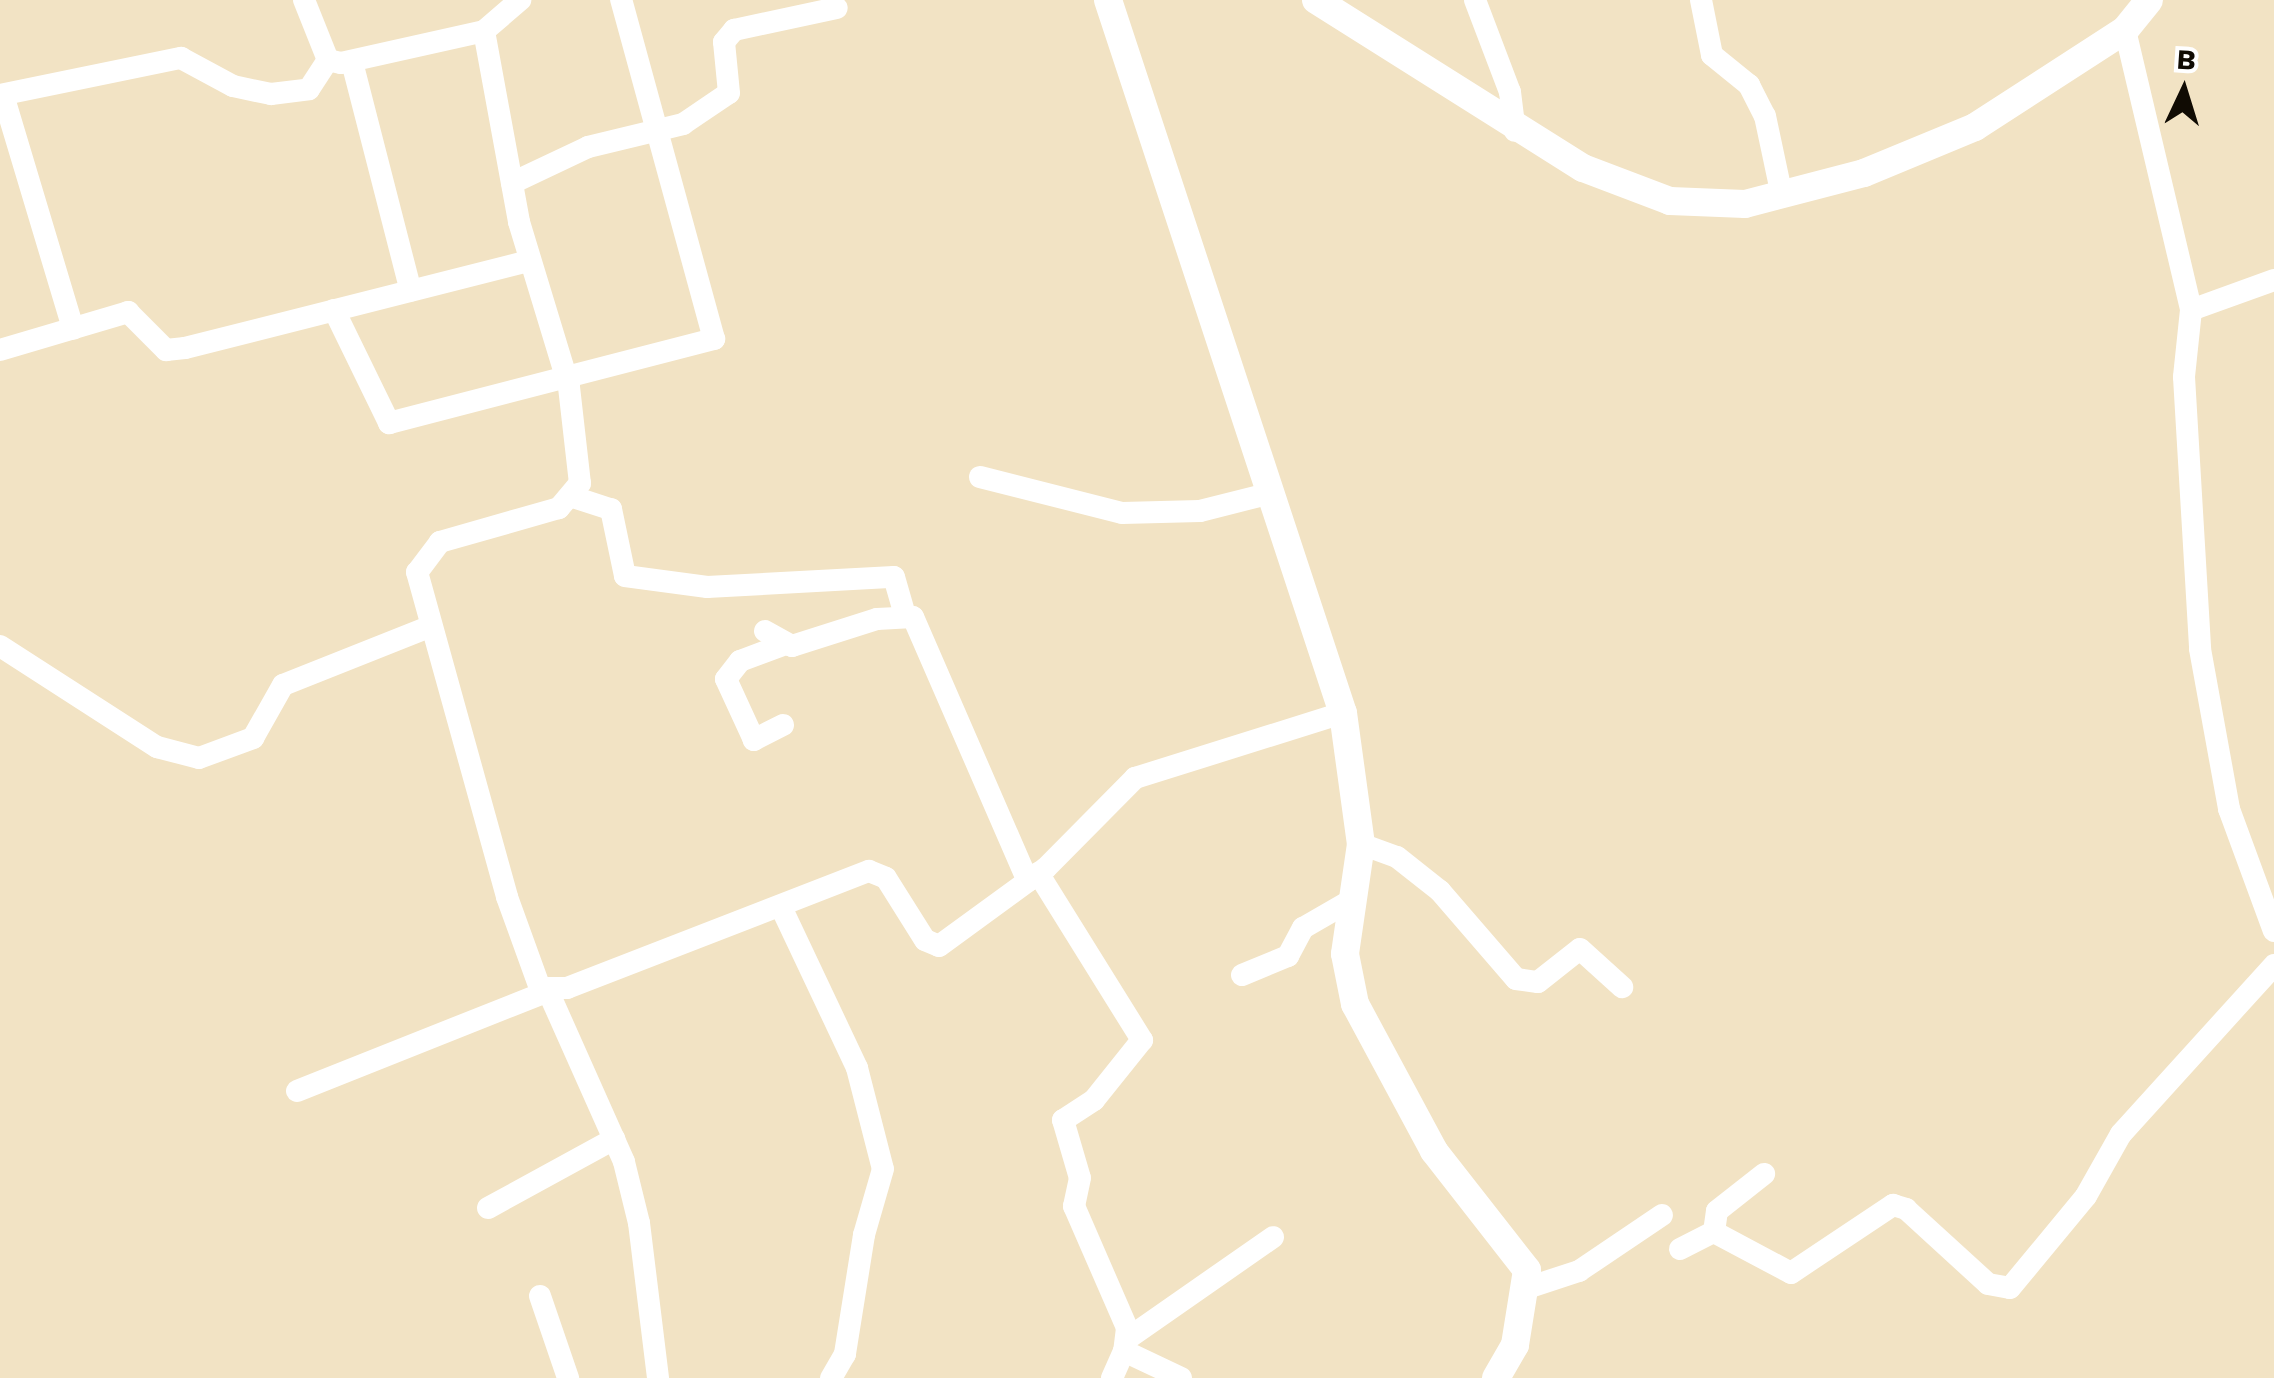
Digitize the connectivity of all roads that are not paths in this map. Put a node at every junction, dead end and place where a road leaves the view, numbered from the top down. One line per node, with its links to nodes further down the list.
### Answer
1 (304, 0): 12 (street)
2 (520, 0): 10 (street)
3 (621, 0): 16 (street)
4 (1108, 0): 28 (main road)
5 (1316, 0): 15 (main road)
6 (1474, 0): 15 (street)
7 (1701, 0): 18 (street)
8 (2149, 0): 11 (main road)
9 (837, 8): 16 (street)
10 (494, 17): 13 (street); 17 (street)
11 (2126, 30): 18 (main road); 23 (street)
12 (328, 60): 13 (street); 14 (street)
13 (352, 62): 21 (street)
14 (2, 95): 24 (street)
15 (1515, 131): 18 (main road)
16 (658, 132): 17 (street); 26 (street)
17 (512, 183): 19 (street)
18 (1782, 196)
19 (529, 261): 21 (street); 26 (street)
20 (2274, 280): 23 (street)
21 (410, 291): 22 (street)
22 (334, 310): 24 (street); 26 (street)
23 (2190, 310): 37 (street)
24 (73, 329): 25 (street)
25 (0, 350)
26 (566, 378): 29 (street)
27 (980, 477): 28 (street)
28 (1271, 493): 33 (main road)
29 (573, 496): 30 (street); 31 (street)
30 (904, 613): 34 (street); 36 (street)
31 (429, 627): 32 (street); 44 (street)
32 (0, 646)
33 (1343, 713): 35 (main road); 36 (street)
34 (783, 726)
35 (1361, 844): 38 (main road); 43 (street)
36 (1033, 877): 39 (street); 55 (street)
37 (2263, 880): 40 (street)
38 (1350, 901): 42 (street); 53 (main road)
39 (781, 906): 44 (street); 58 (street)
40 (2274, 930)
41 (2274, 965): 50 (street)
42 (1242, 975)
43 (1622, 987)
44 (548, 992): 45 (street); 46 (street)
45 (297, 1091)
46 (614, 1139): 48 (street); 57 (street)
47 (1764, 1174): 50 (street)
48 (488, 1208)
49 (1662, 1215): 53 (street)
50 (1714, 1232): 52 (street)
51 (1273, 1237): 55 (street)
52 (1680, 1248)
53 (1527, 1288): 61 (main road)
54 (540, 1296): 56 (street)
55 (1125, 1345): 59 (street); 60 (street)
56 (568, 1378)
57 (658, 1378)
58 (831, 1378)
59 (1112, 1378)
60 (1181, 1378)
61 (1496, 1378)

